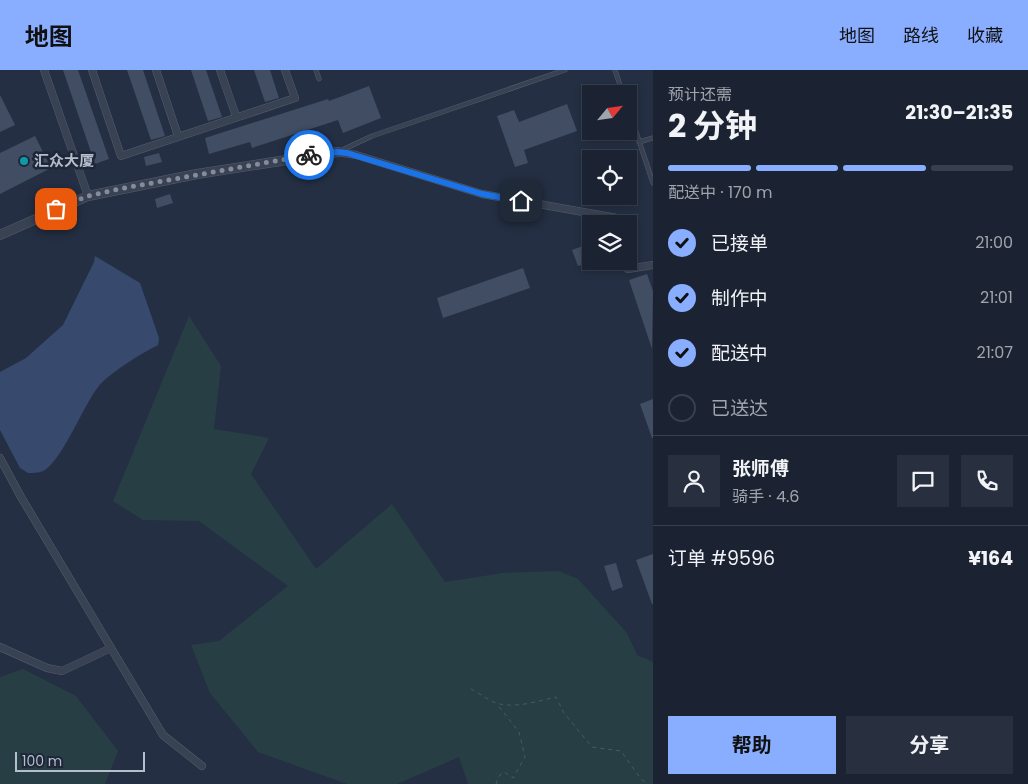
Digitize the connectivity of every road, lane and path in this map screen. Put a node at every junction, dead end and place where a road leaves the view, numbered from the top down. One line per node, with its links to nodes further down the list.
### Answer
1 (44, 70): 18 (street)
2 (92, 70): 12 (street)
3 (156, 70): 12 (street)
4 (220, 70): 11 (street)
5 (285, 70): 11 (street)
6 (316, 70): 9 (lane)
7 (565, 70): 16 (lane)
8 (615, 70): 10 (lane)
9 (319, 79)
10 (620, 85)
11 (236, 116): 12 (street)
12 (178, 136)
13 (653, 138): 15 (lane)
14 (638, 139): 15 (lane)
15 (639, 142): 17 (lane)
16 (338, 152): 18 (street); 19 (street)
17 (653, 183)
18 (88, 196): 20 (street)
19 (600, 215)
20 (0, 235)
21 (653, 265): 22 (street)
22 (637, 268)
23 (0, 458): 25 (street)
24 (0, 647): 25 (street)
25 (111, 648): 28 (street)
26 (471, 689): 27 (path)
27 (496, 703): 29 (path); 30 (path)
28 (202, 766)
29 (496, 784)
30 (648, 784)

